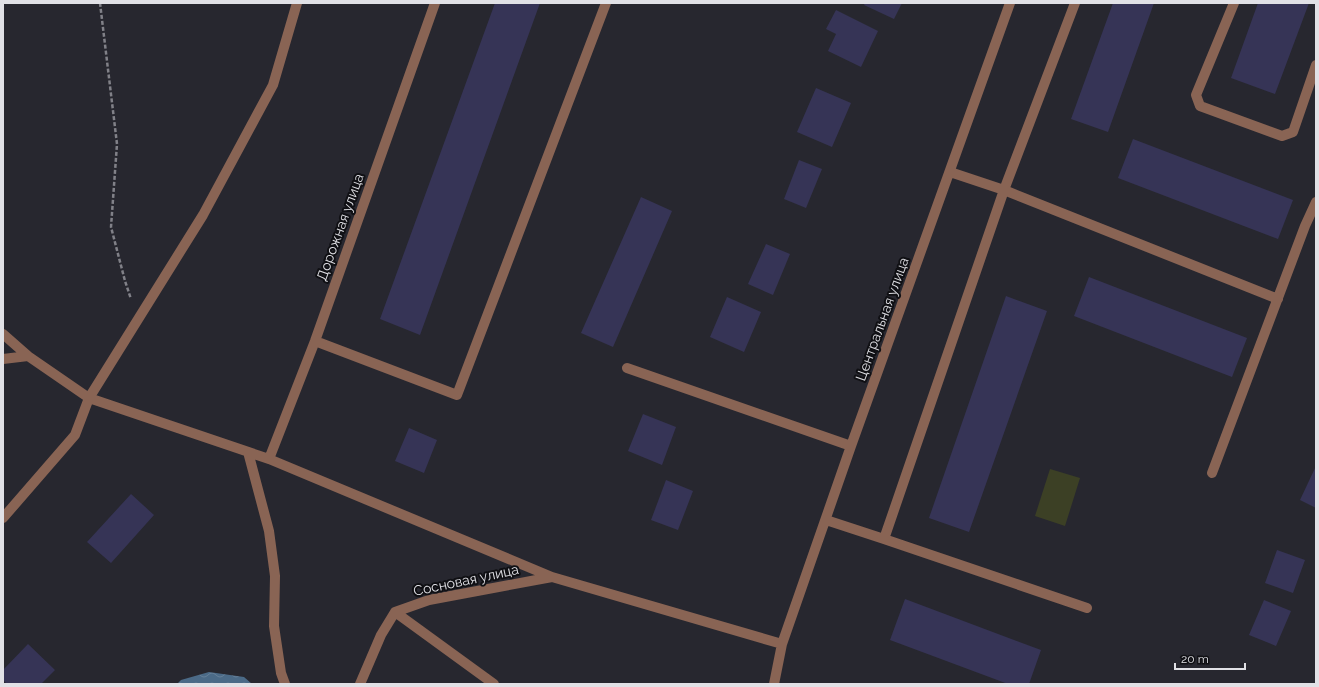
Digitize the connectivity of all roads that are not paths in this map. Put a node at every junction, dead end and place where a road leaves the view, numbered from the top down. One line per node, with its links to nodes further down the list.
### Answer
1 (297, 3): 17 (street)
2 (434, 3): 13 (street, Дорожная улица)
3 (606, 3): 13 (street)
4 (1010, 3): 8 (street, Центральная улица)
5 (1075, 3): 9 (street)
6 (1234, 3): 7 (street)
7 (1316, 66)
8 (950, 172): 9 (street); 18 (street, Центральная улица)
9 (1004, 190): 11 (street); 24 (street)
10 (1316, 202): 11 (street)
11 (1278, 299): 21 (street)
12 (3, 334): 14 (street)
13 (315, 341): 20 (street, Дорожная улица)
14 (28, 356): 15 (street); 17 (street)
15 (3, 359)
16 (627, 368): 18 (street)
17 (89, 398): 19 (street); 22 (street)
18 (851, 446): 23 (street, Центральная улица)
19 (248, 452): 20 (street); 29 (street)
20 (269, 459): 25 (street)
21 (1212, 473)
22 (3, 518)
23 (826, 520): 24 (street); 28 (street, Центральная улица)
24 (884, 539): 26 (street)
25 (552, 577): 27 (street, Сосновая улица); 28 (street)
26 (1088, 608)
27 (395, 612): 30 (street); 31 (street)
28 (782, 644): 32 (street, Центральная улица)
29 (285, 684)
30 (360, 684)
31 (494, 684)
32 (774, 684)

